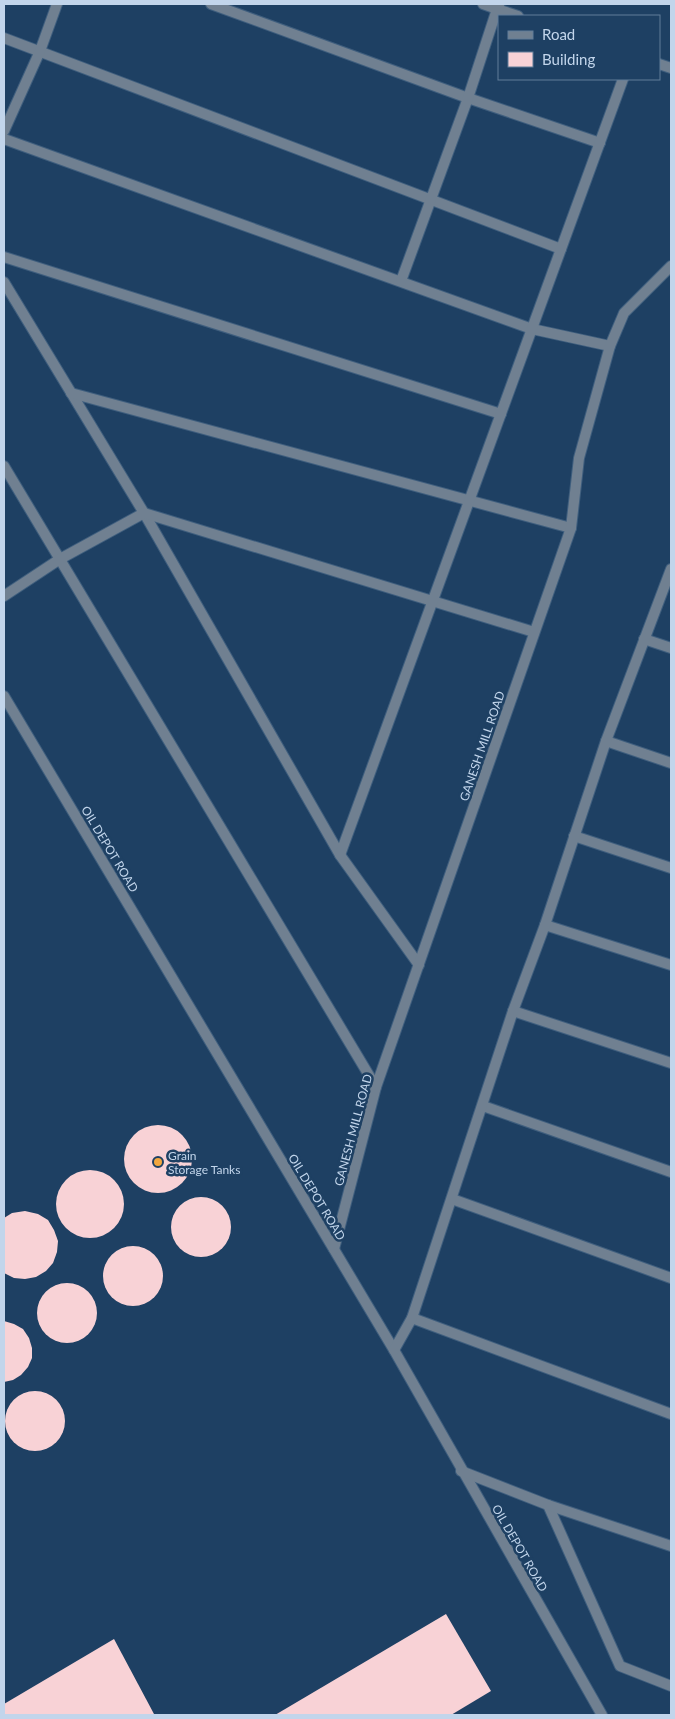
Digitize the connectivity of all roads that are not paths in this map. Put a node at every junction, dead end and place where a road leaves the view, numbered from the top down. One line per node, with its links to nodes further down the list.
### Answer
1 (57, 4): 7 (street)
2 (211, 4): 9 (street)
3 (483, 4): 4 (street)
4 (498, 6): 5 (street); 9 (street)
5 (516, 15)
6 (4, 38): 7 (street)
7 (40, 51): 10 (street); 13 (street)
8 (623, 80): 12 (street)
9 (468, 98): 12 (street); 13 (street)
10 (4, 131)
11 (4, 139): 17 (street)
12 (600, 143): 14 (street)
13 (431, 200): 14 (street); 17 (street)
14 (561, 249): 19 (street)
15 (4, 257): 22 (street)
16 (671, 266): 20 (street, GANESH MILL ROAD)
17 (401, 281): 19 (street)
18 (4, 282): 21 (street)
19 (532, 329): 20 (street); 22 (street)
20 (610, 346): 26 (street, GANESH MILL ROAD)
21 (72, 393): 24 (street); 25 (street)
22 (501, 414): 24 (street)
23 (4, 466): 27 (street)
24 (469, 501): 26 (street); 30 (street)
25 (144, 513): 27 (street); 30 (street); 38 (street)
26 (571, 528): 31 (street, GANESH MILL ROAD)
27 (60, 559): 29 (street); 45 (street)
28 (671, 569): 32 (street)
29 (4, 596)
30 (433, 601): 31 (street); 38 (street)
31 (534, 632): 41 (street, GANESH MILL ROAD)
32 (644, 639): 33 (street); 35 (street)
33 (671, 648)
34 (4, 696): 49 (street, OIL DEPOT ROAD)
35 (606, 741): 36 (street); 37 (street)
36 (671, 764)
37 (574, 836): 39 (street); 40 (street)
38 (340, 855): 41 (street)
39 (671, 868)
40 (545, 925): 42 (street); 43 (street)
41 (419, 965): 45 (street, GANESH MILL ROAD)
42 (671, 965)
43 (513, 1011): 44 (street); 46 (street)
44 (671, 1063)
45 (376, 1087): 49 (street, GANESH MILL ROAD)
46 (483, 1106): 47 (street); 48 (street)
47 (671, 1172)
48 (452, 1199): 50 (street); 51 (street)
49 (334, 1249): 52 (street, OIL DEPOT ROAD)
50 (671, 1278)
51 (412, 1318): 52 (street); 53 (street)
52 (394, 1350): 54 (street, OIL DEPOT ROAD)
53 (671, 1414)
54 (461, 1471): 55 (street); 58 (street, OIL DEPOT ROAD)
55 (548, 1505): 56 (street); 57 (street)
56 (671, 1546)
57 (671, 1686)
58 (602, 1715)

